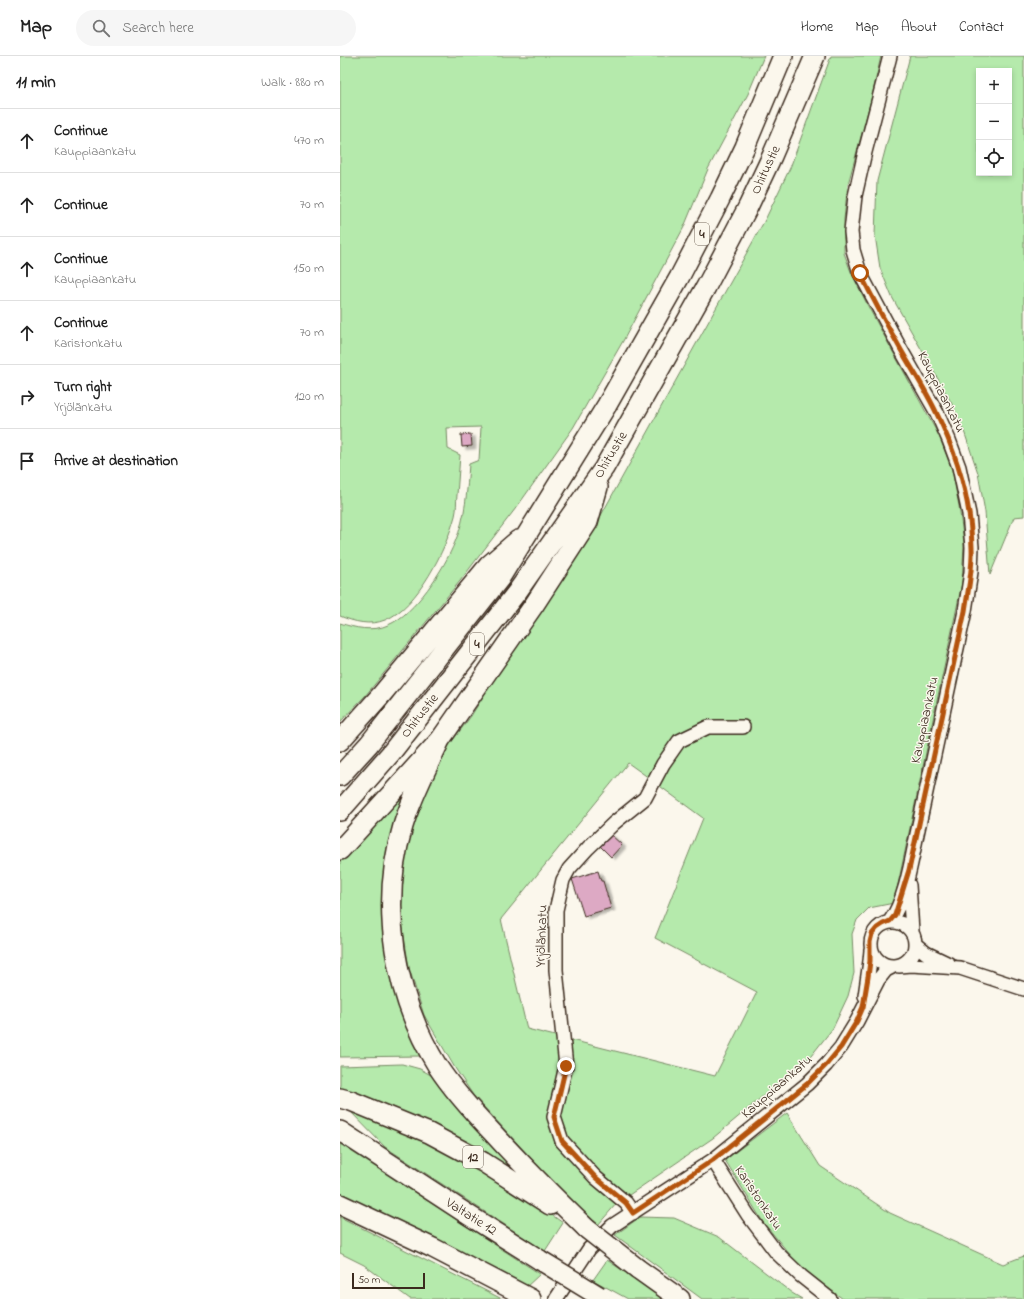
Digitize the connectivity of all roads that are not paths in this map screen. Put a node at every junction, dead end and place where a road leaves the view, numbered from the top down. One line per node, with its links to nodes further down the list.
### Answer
1 (784, 56): 5 (highway, Ohitustie / 4)
2 (815, 56): 4 (highway, Ohitustie / 4)
3 (890, 56): 12 (street, Kauppiaankatu)
4 (604, 468): 8 (highway); 10 (highway, Ohitustie / 4)
5 (529, 530): 7 (highway); 9 (highway, Ohitustie / 4)
6 (744, 727): 25 (street, Yrjölänkatu)
7 (340, 740)
8 (440, 740): 11 (highway); 26 (highway)
9 (340, 776)
10 (340, 811)
11 (340, 850)
12 (909, 870): 13 (street, Kauppiaankatu); 14 (street, Kauppiaankatu)
13 (890, 921): 14 (street); 16 (street)
14 (912, 931): 15 (street)
15 (916, 944): 17 (street); 18 (street)
16 (871, 950): 17 (street); 20 (street)
17 (896, 966): 18 (street); 20 (street)
18 (960, 968): 19 (street)
19 (1024, 989)
20 (863, 1007): 23 (street, Kauppiaankatu)
21 (346, 1100): 26 (highway, 12)
22 (340, 1131): 28 (highway, Valtatie 12, bridge)
23 (713, 1160): 25 (street); 31 (street, Karistonkatu)
24 (340, 1204): 27 (highway)
25 (633, 1213): 29 (street)
26 (586, 1229): 30 (highway, 12, bridge)
27 (525, 1296)
28 (602, 1297)
29 (556, 1299)
30 (680, 1299)
31 (830, 1299)

